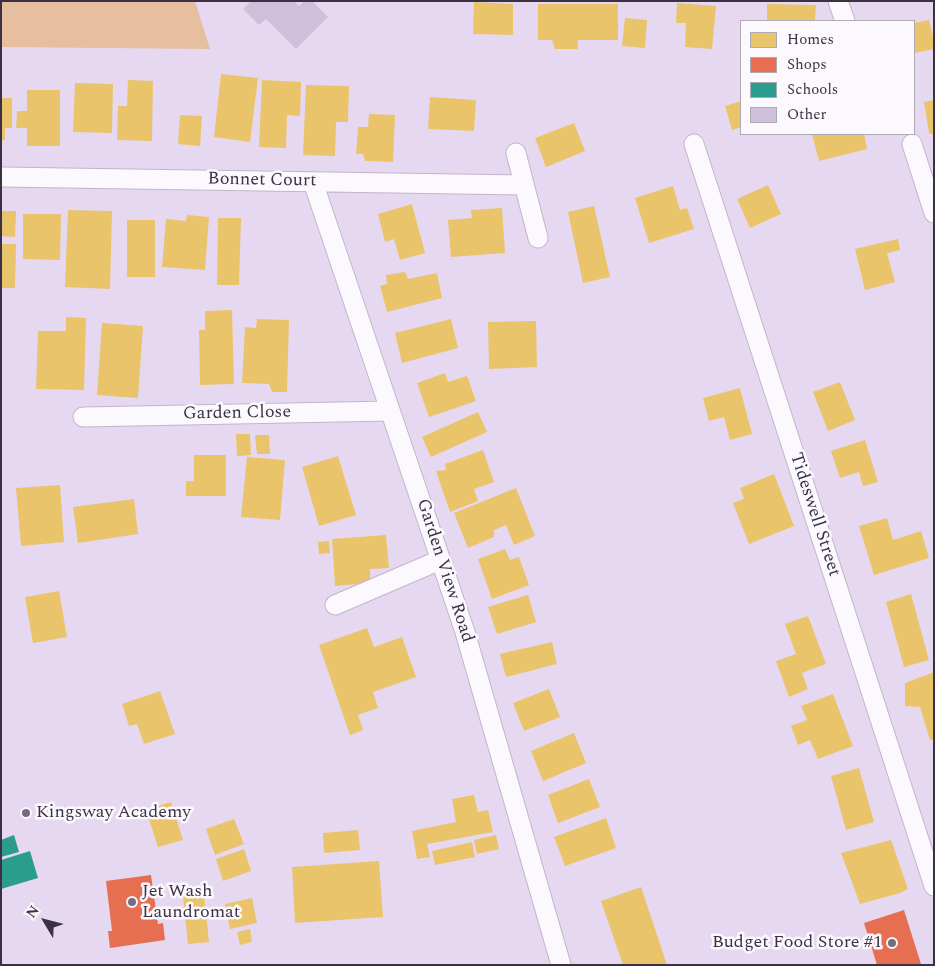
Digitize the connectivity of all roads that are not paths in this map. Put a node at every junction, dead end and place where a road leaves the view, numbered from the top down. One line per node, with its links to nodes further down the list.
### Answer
1 (838, 1): 2 (street)
2 (845, 20)
3 (694, 144): 15 (street, Tideswell Street)
4 (912, 144): 9 (street)
5 (516, 153): 8 (street)
6 (1, 177): 7 (street, Bonnet Court)
7 (313, 182): 8 (street, Bonnet Court); 11 (street, Garden View Road)
8 (523, 185): 10 (street)
9 (934, 213)
10 (538, 238)
11 (390, 411): 12 (street, Garden Close); 13 (street, Garden View Road)
12 (83, 417)
13 (440, 560): 14 (street); 16 (street, Garden View Road)
14 (334, 605)
15 (934, 886)
16 (561, 965)

